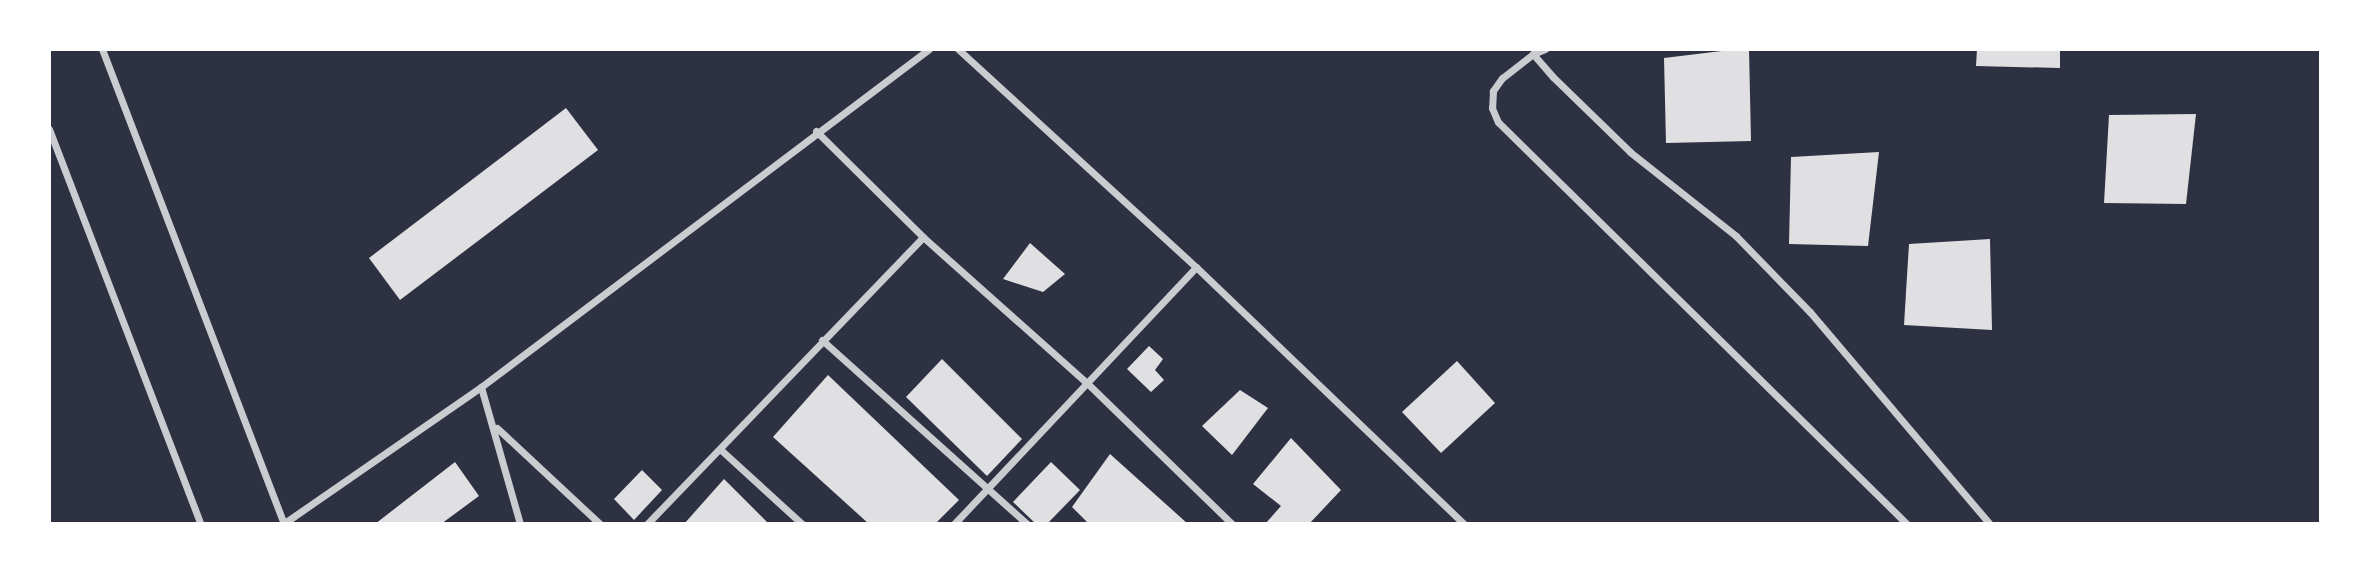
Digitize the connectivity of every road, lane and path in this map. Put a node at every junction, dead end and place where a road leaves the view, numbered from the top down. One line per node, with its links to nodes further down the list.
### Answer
1 (102, 49): 17 (street)
2 (929, 49): 7 (street)
3 (958, 49): 9 (street)
4 (1545, 49): 5 (street)
5 (1533, 54): 26 (street); 27 (street)
6 (49, 129): 16 (street)
7 (816, 131): 8 (street); 12 (street)
8 (923, 237): 10 (street); 11 (street)
9 (1196, 267): 11 (street); 25 (street)
10 (822, 340): 14 (street); 15 (street)
11 (1087, 383): 15 (street); 24 (street)
12 (481, 387): 13 (street); 17 (street)
13 (496, 428): 18 (street); 19 (street)
14 (721, 450): 20 (street); 21 (street)
15 (988, 488): 22 (street); 23 (street)
16 (201, 524)
17 (284, 524)
18 (520, 524)
19 (600, 524)
20 (646, 524)
21 (802, 524)
22 (954, 524)
23 (1027, 524)
24 (1232, 524)
25 (1464, 524)
26 (1907, 524)
27 (1990, 524)

